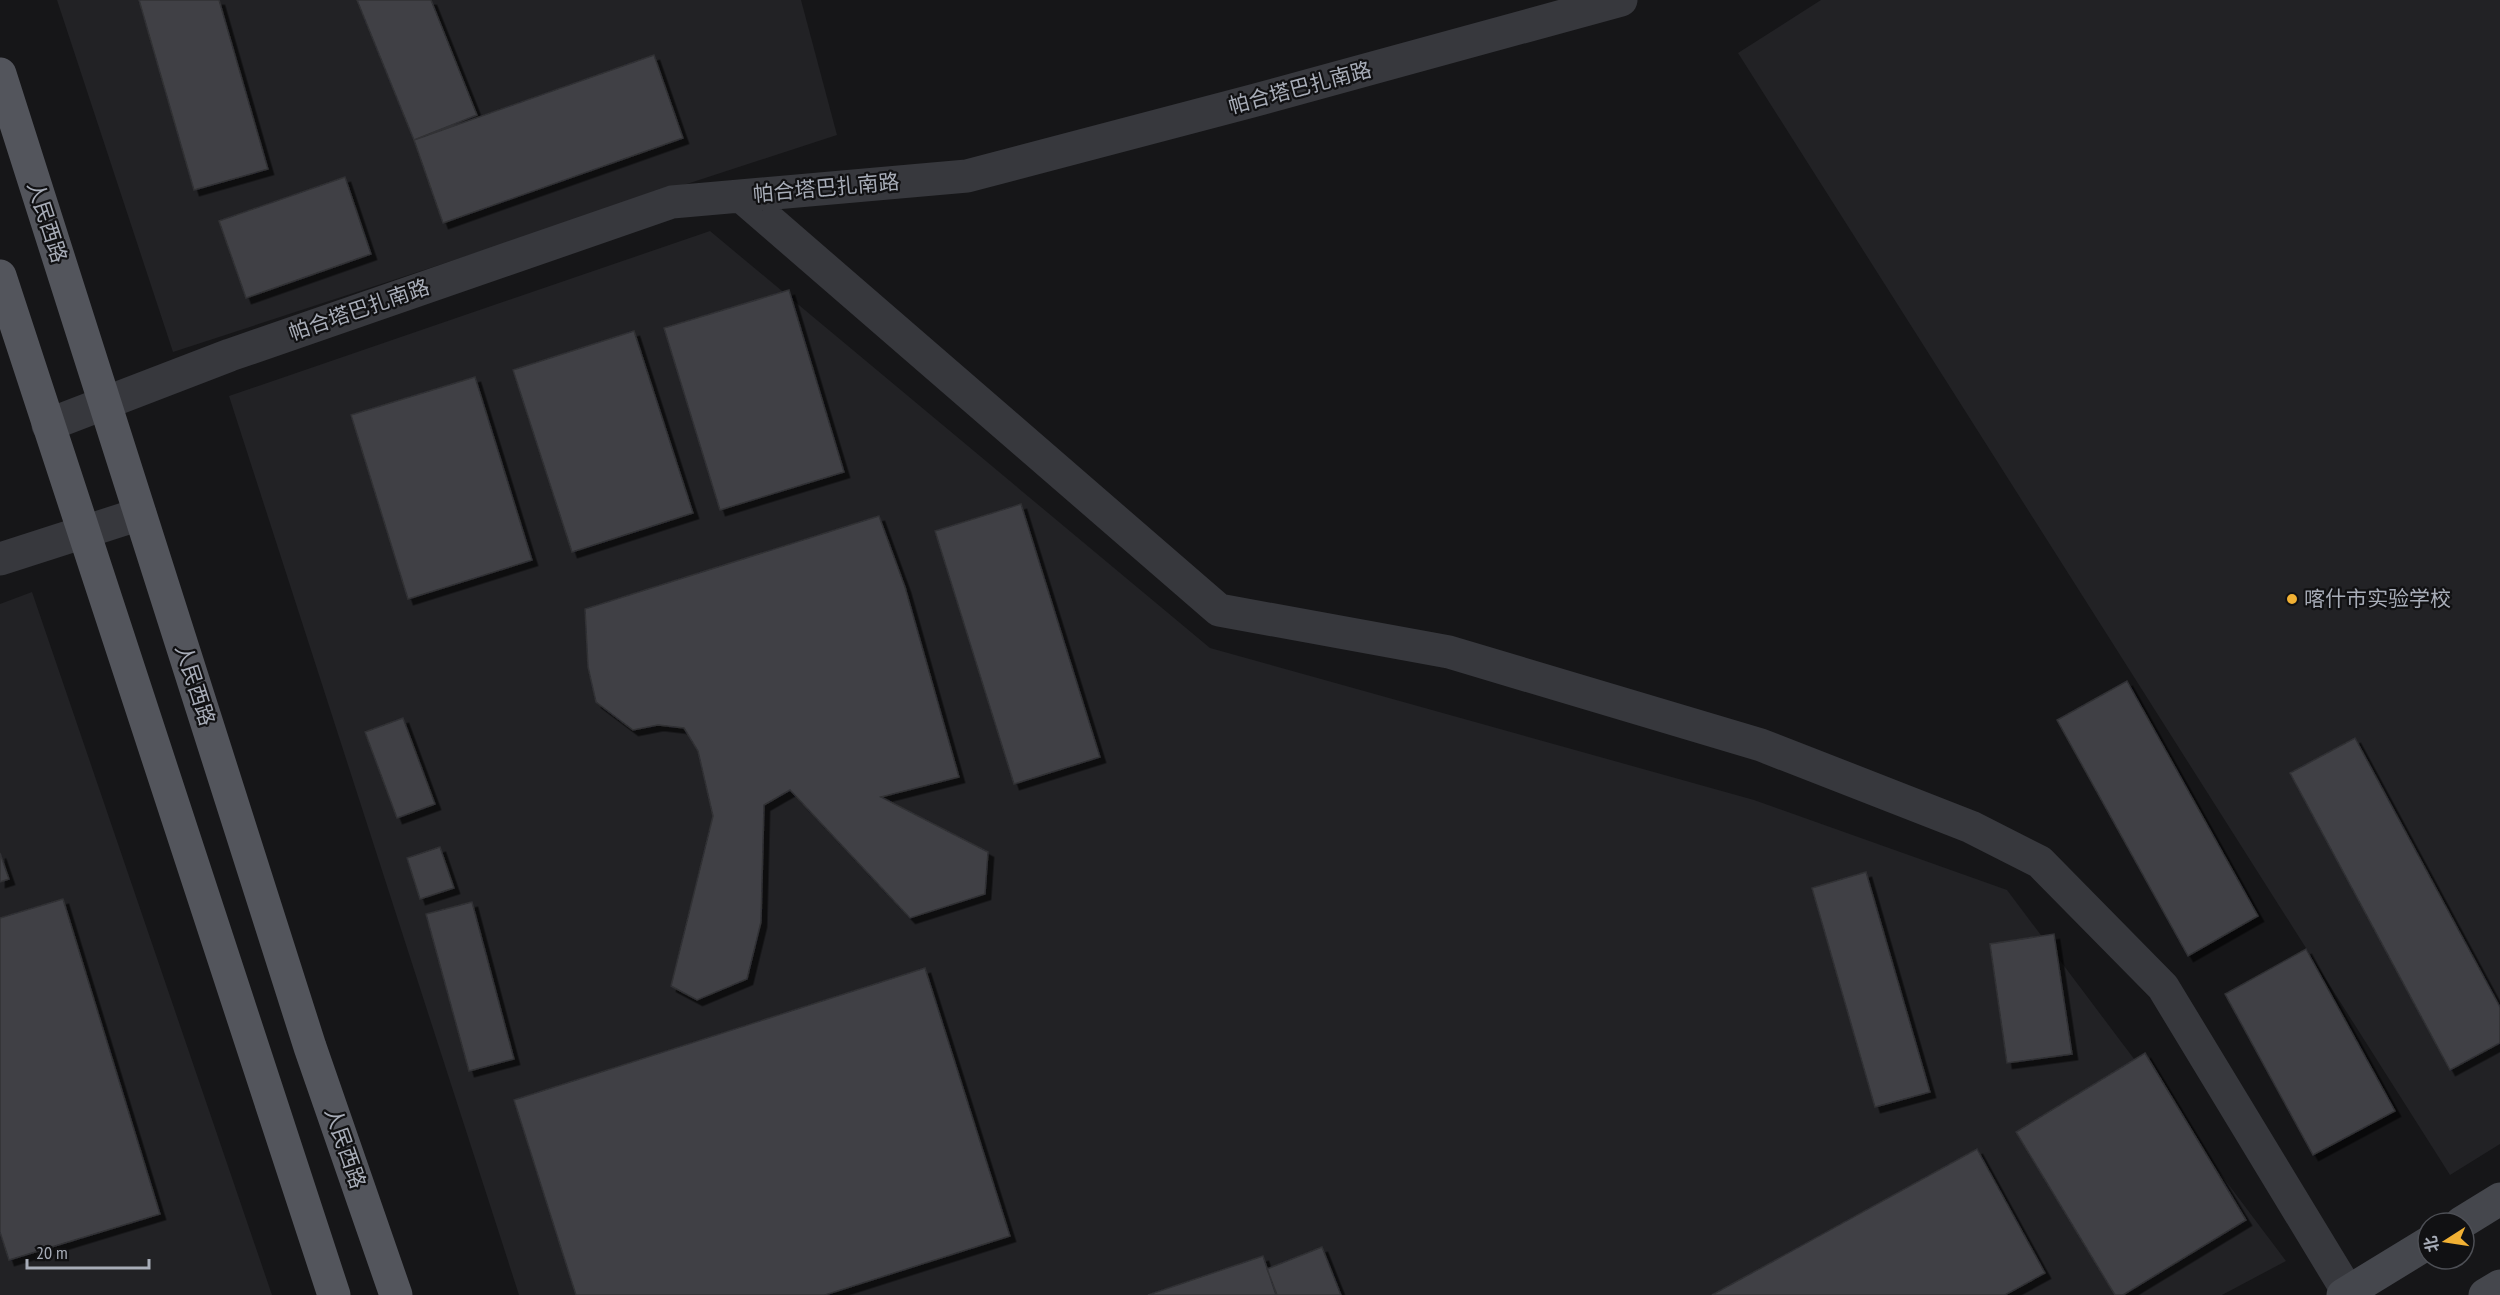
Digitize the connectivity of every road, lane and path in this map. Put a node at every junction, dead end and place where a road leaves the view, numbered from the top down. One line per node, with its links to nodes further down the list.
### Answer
1 (1621, 0): 3 (street, 帕合塔巴扎南路)
2 (0, 74): 5 (main road, 人民西路)
3 (741, 196): 5 (street, 帕合塔巴扎南路); 14 (street)
4 (0, 276): 6 (main road)
5 (106, 404): 6 (street, 帕合塔巴扎南路); 7 (main road, 人民西路)
6 (48, 425): 8 (main road)
7 (140, 514): 8 (street); 16 (main road, 人民西路)
8 (82, 532): 9 (street); 15 (main road)
9 (0, 559)
10 (2500, 1199): 11 (main road)
11 (2476, 1214)
12 (2416, 1250): 14 (main road)
13 (2500, 1286): 17 (main road)
14 (2345, 1294)
15 (334, 1295)
16 (396, 1295)
17 (2485, 1295)

